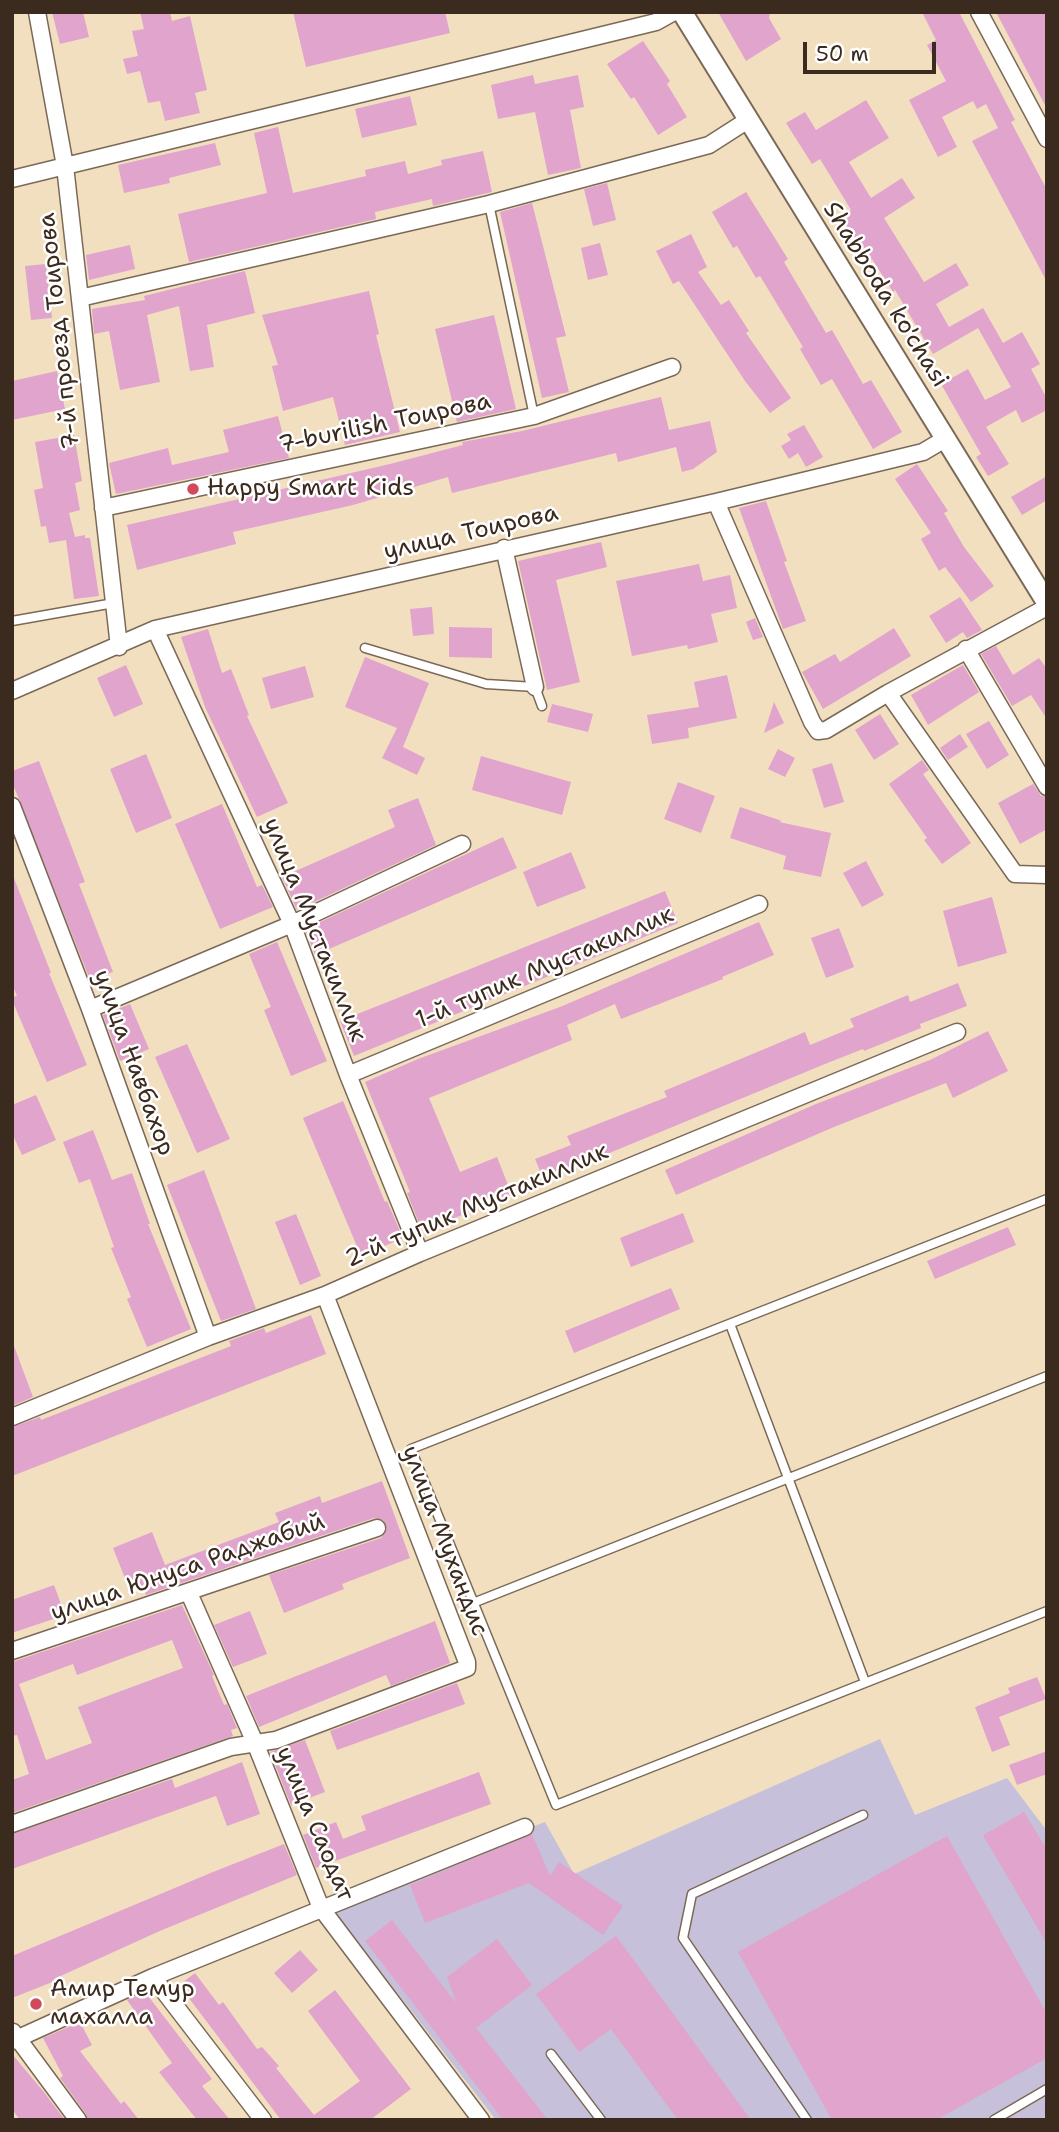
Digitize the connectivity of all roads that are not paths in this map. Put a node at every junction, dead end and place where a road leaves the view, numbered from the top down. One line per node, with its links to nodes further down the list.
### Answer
1 (37, 12): 7 (street, 7-й проезд Тоирова)
2 (674, 12): 7 (street)
3 (682, 12): 5 (street, Shabboda ko'chasi)
4 (979, 12): 6 (street)
5 (748, 120): 9 (street); 13 (street, Shabboda ko'chasi)
6 (1047, 139)
7 (65, 166): 8 (street); 10 (street, 7-й проезд Тоирова)
8 (12, 179)
9 (489, 204): 10 (street); 12 (lane)
10 (79, 298): 15 (street, 7-й проезд Тоирова)
11 (672, 367): 12 (street, 7-burilish Тоирова)
12 (534, 416): 15 (street, 7-burilish Тоирова)
13 (945, 439): 14 (street, улица Тоирова); 18 (street, Shabboda ko'chasi)
14 (716, 502): 16 (street, улица Тоирова); 26 (street)
15 (103, 508): 17 (street, 7-й проезд Тоирова)
16 (504, 548): 20 (street, улица Тоирова); 24 (street)
17 (114, 603): 19 (lane); 21 (street, 7-й проезд Тоирова)
18 (1047, 605): 23 (street)
19 (12, 621)
20 (155, 629): 21 (street, улица Тоирова); 33 (street, улица Мустакиллик)
21 (119, 647): 25 (street, улица Тоирова)
22 (365, 648): 24 (lane)
23 (967, 649): 26 (street); 28 (street)
24 (535, 687): 27 (lane)
25 (12, 691)
26 (888, 693): 31 (street)
27 (542, 706)
28 (1047, 787)
29 (12, 806): 34 (street, улица Навбахор)
30 (462, 844): 33 (street)
31 (1047, 876)
32 (760, 904): 36 (street, 1-й тупик Мустакиллик)
33 (292, 925): 34 (street); 36 (street, улица Мустакиллик)
34 (90, 1009): 41 (street, улица Навбахор)
35 (957, 1032): 38 (street, 2-й тупик Мустакиллик)
36 (348, 1075): 38 (street, улица Мустакиллик)
37 (1047, 1199): 40 (lane)
38 (421, 1253): 39 (street, 2-й тупик Мустакиллик)
39 (325, 1295): 41 (street, 2-й тупик Мустакиллик); 51 (street, улица Мухандис)
40 (730, 1324): 44 (lane); 47 (lane)
41 (208, 1337): 43 (street, 2-й тупик Мустакиллик)
42 (1047, 1376): 44 (lane)
43 (12, 1417)
44 (788, 1479): 47 (lane); 50 (lane)
45 (377, 1528): 46 (street, улица Юнуса Раджабий)
46 (189, 1593): 49 (street, улица Юнуса Раджабий); 51 (street, улица Саодат)
47 (473, 1603): 50 (lane)
48 (1047, 1611): 50 (lane)
49 (12, 1651)
50 (865, 1682)
51 (256, 1745): 53 (street, улица Мухандис); 55 (street, улица Саодат)
52 (863, 1815): 64 (lane)
53 (12, 1824)
54 (526, 1827): 55 (street)
55 (321, 1908): 56 (street); 62 (street, улица Саодат)
56 (153, 1977): 57 (street); 61 (street)
57 (14, 2037): 60 (street)
58 (551, 2054): 63 (lane)
59 (1047, 2089): 65 (lane)
60 (78, 2120)
61 (263, 2120)
62 (481, 2120)
63 (601, 2120)
64 (807, 2120)
65 (994, 2120)

